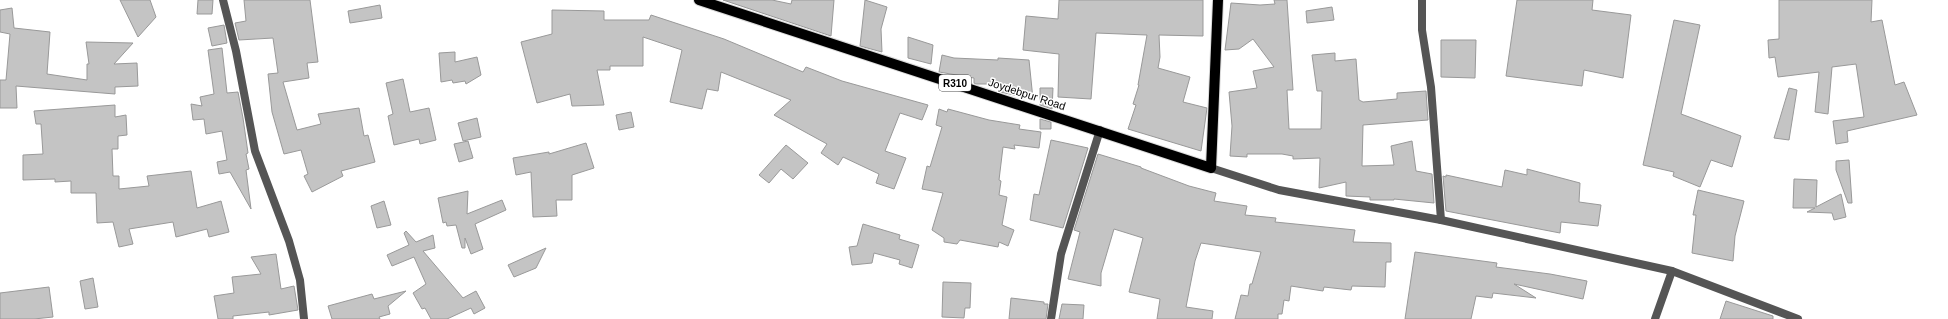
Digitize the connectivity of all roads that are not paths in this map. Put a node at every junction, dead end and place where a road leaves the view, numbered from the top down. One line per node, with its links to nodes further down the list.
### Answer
1 (223, 0): 9 (street)
2 (699, 0): 5 (main road, Joydebpur Road / R310)
3 (1218, 0): 6 (main road)
4 (1422, 0): 7 (street)
5 (1100, 130): 6 (main road, Joydebpur Road / R310); 10 (street)
6 (1211, 168): 7 (street)
7 (1441, 220): 8 (street)
8 (1672, 271): 11 (street); 12 (street)
9 (304, 319)
10 (1051, 319)
11 (1655, 319)
12 (1798, 319)

